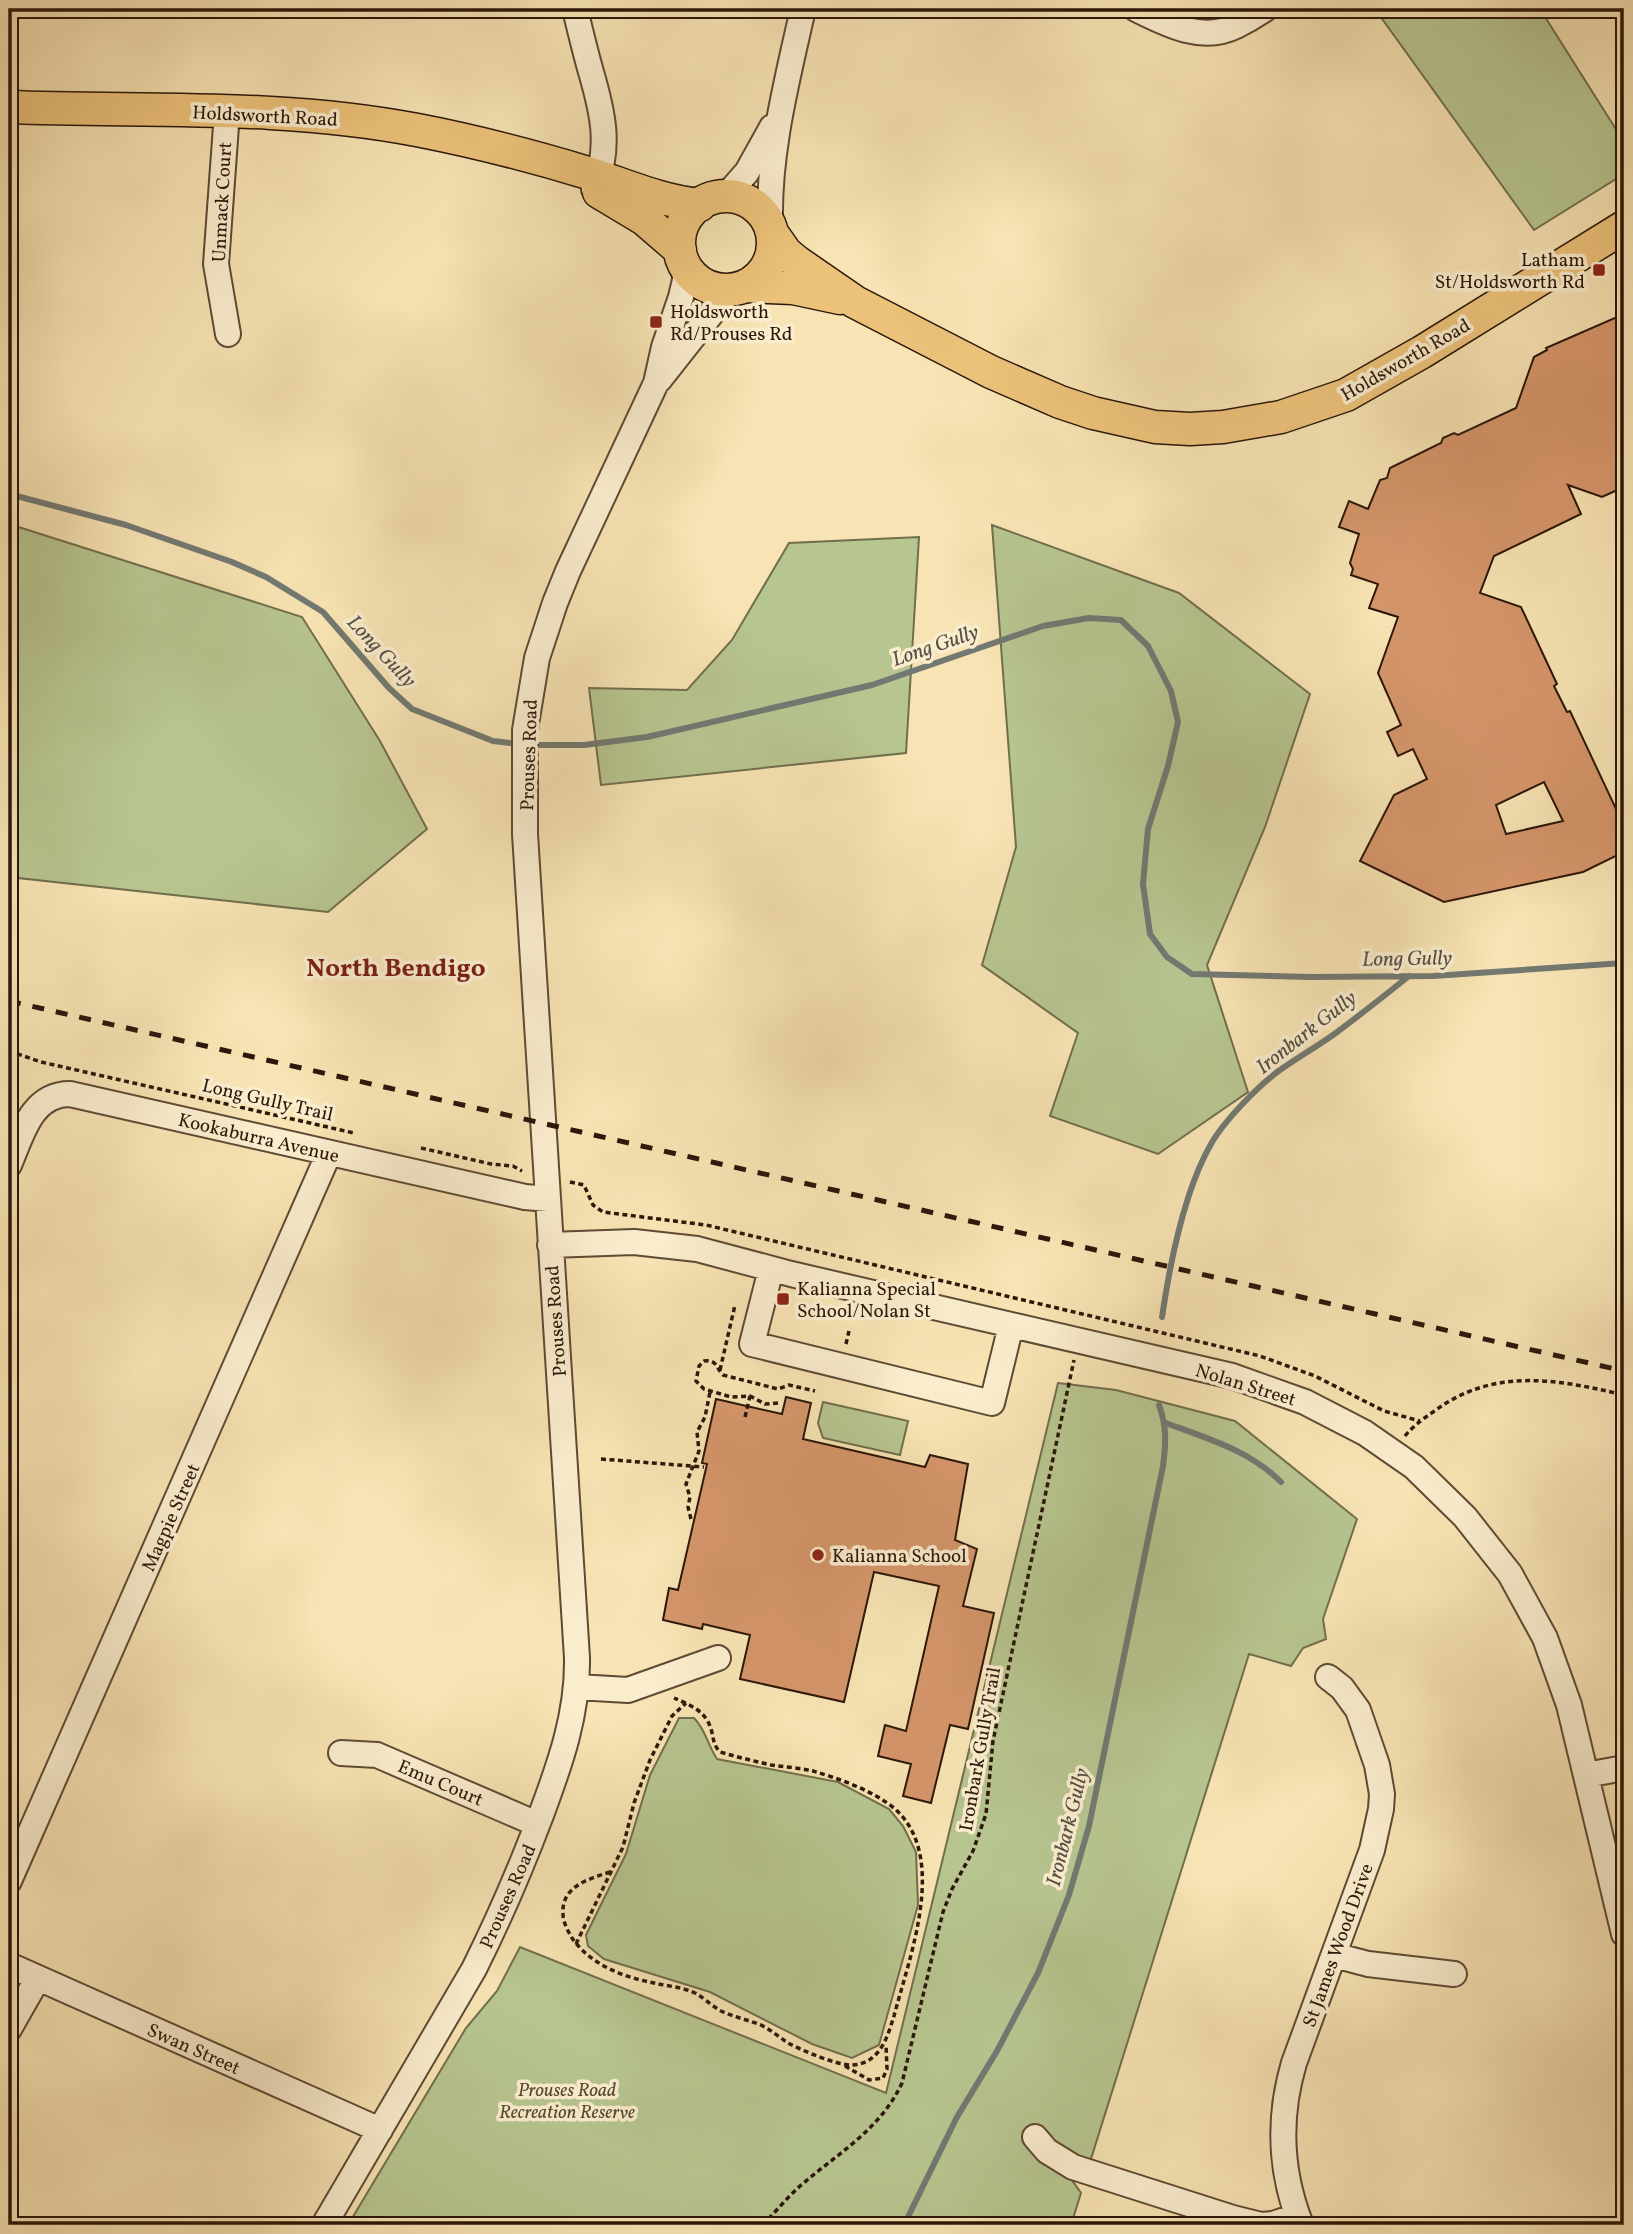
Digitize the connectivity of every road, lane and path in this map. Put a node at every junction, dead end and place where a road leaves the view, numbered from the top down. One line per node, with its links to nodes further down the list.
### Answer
1 (575, 9): 8 (street)
2 (803, 9): 7 (street)
3 (1136, 9): 4 (street)
4 (1265, 9)
5 (9, 107): 6 (main road, Holdsworth Road)
6 (227, 112): 8 (main road, Holdsworth Road); 15 (street, Unmack Court)
7 (778, 115): 9 (street); 11 (street)
8 (597, 183): 9 (main road, Holdsworth Road); 12 (main road, Holdsworth Road)
9 (713, 201): 11 (main road); 12 (main road)
10 (1624, 228): 14 (main road, Holdsworth Road)
11 (771, 229): 13 (main road); 14 (main road, Holdsworth Road)
12 (682, 257): 13 (main road); 16 (street, Prouses Road)
13 (738, 288): 14 (main road, Holdsworth Road); 16 (street, Prouses Road)
14 (855, 302)
15 (228, 334)
16 (656, 383): 23 (street, Prouses Road)
17 (9, 1051): 18 (path, Long Gully Trail)
18 (359, 1135)
19 (414, 1148): 22 (path)
20 (329, 1153): 21 (street, Kookaburra Avenue); 23 (street, Kookaburra Avenue); 51 (street, Magpie Street)
21 (9, 1165)
22 (520, 1171)
23 (548, 1199): 24 (street, Prouses Road)
24 (550, 1245): 25 (street, Nolan Street); 43 (street, Prouses Road)
25 (771, 1269): 27 (street, Nolan Street); 27 (street)
26 (735, 1305): 29 (path)
27 (1011, 1325): 28 (street, Nolan Street)
28 (1078, 1341): 48 (street, Nolan Street); 65 (path, Ironbark Gully Trail)
29 (719, 1372): 30 (path); 31 (path)
30 (711, 1391): 33 (path); 38 (path)
31 (815, 1391)
32 (1624, 1395): 36 (path)
33 (750, 1396): 34 (path); 35 (path)
34 (778, 1402)
35 (746, 1417)
36 (1407, 1433)
37 (601, 1459): 38 (path)
38 (692, 1466): 39 (path); 40 (path)
39 (704, 1467)
40 (691, 1519)
41 (718, 1658): 43 (street)
42 (1328, 1677): 54 (street, St James Wood Drive)
43 (577, 1686): 49 (street, Prouses Road)
44 (673, 1698): 45 (path)
45 (686, 1703): 50 (path); 59 (path)
46 (341, 1753): 49 (street, Emu Court)
47 (1624, 1769): 48 (street)
48 (1586, 1775): 52 (street, Nolan Street)
49 (537, 1824): 61 (street, Prouses Road)
50 (610, 1872): 53 (path); 53 (path)
51 (9, 1881)
52 (1624, 1934)
53 (576, 1944): 60 (path)
54 (1334, 1955): 56 (street); 63 (street, St James Wood Drive)
55 (9, 1965): 57 (street, Swan Street)
56 (1454, 1974)
57 (38, 1978): 58 (street); 61 (street, Swan Street)
58 (9, 2029)
59 (886, 2043): 60 (path); 60 (path)
60 (844, 2064)
61 (380, 2130): 64 (street, Prouses Road)
62 (1035, 2137): 63 (street)
63 (1299, 2221)
64 (324, 2225)
65 (763, 2225)

